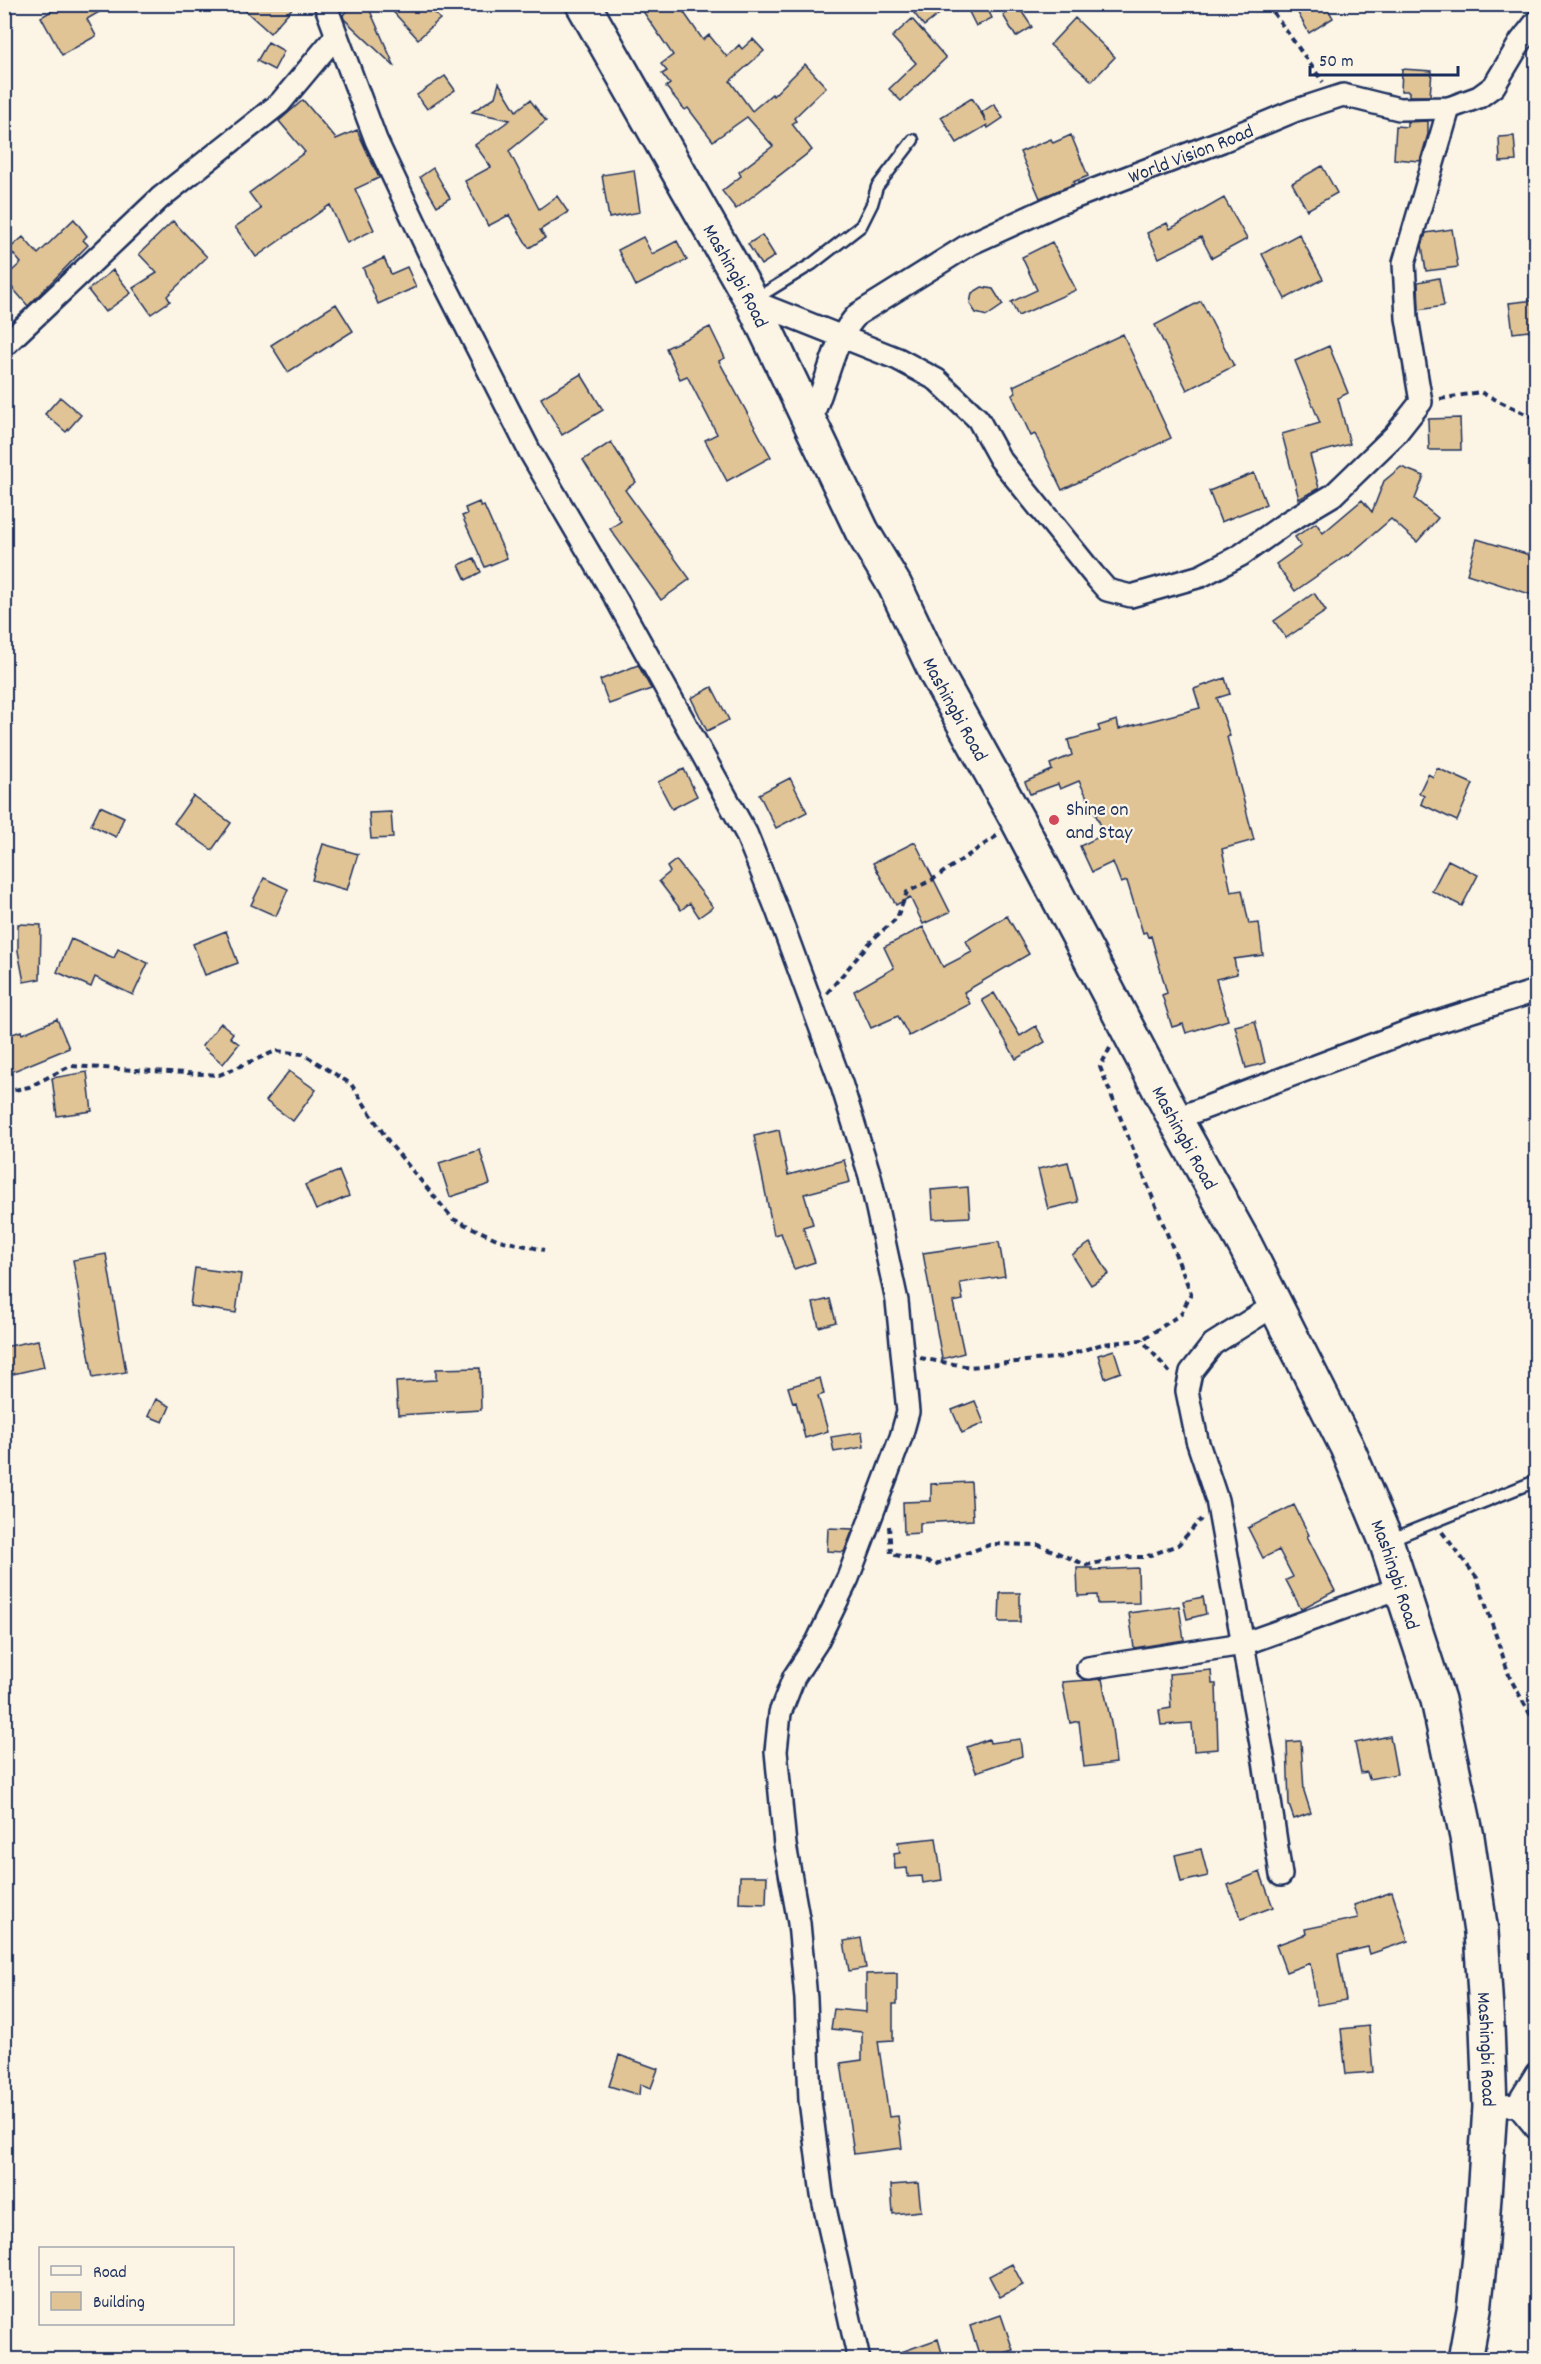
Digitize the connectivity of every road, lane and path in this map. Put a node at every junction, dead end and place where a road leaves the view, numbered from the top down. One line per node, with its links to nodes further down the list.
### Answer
1 (325, 4): 5 (street)
2 (583, 4): 9 (main road, Mashingbi Road)
3 (1267, 4): 6 (path)
4 (1536, 22): 7 (street)
5 (336, 36): 11 (street); 17 (street)
6 (1343, 95): 7 (street); 10 (street, World Vision Road)
7 (1449, 108): 12 (street)
8 (913, 140): 9 (lane)
9 (752, 301): 10 (street); 14 (main road, Mashingbi Road)
10 (841, 335): 12 (street); 14 (street)
11 (4, 346)
12 (1421, 402): 13 (path)
13 (1536, 419)
14 (809, 424): 15 (main road, Mashingbi Road)
15 (1018, 821): 17 (path); 18 (main road, Mashingbi Road)
16 (1536, 991): 20 (street)
17 (813, 1010): 24 (street)
18 (1123, 1024): 20 (main road, Mashingbi Road); 23 (path)
19 (4, 1092): 21 (path)
20 (1175, 1119): 22 (main road, Mashingbi Road)
21 (544, 1250)
22 (1275, 1305): 25 (street); 30 (main road, Mashingbi Road)
23 (1142, 1340): 24 (path); 25 (path)
24 (904, 1355): 27 (street)
25 (1187, 1391): 28 (street)
26 (1536, 1481): 29 (lane)
27 (881, 1489): 28 (path); 39 (street)
28 (1217, 1500): 32 (street)
29 (1434, 1522): 30 (lane); 34 (path)
30 (1386, 1541): 31 (main road, Mashingbi Road)
31 (1402, 1587): 32 (street); 37 (main road, Mashingbi Road)
32 (1242, 1644): 33 (street); 35 (street)
33 (1088, 1668)
34 (1536, 1725)
35 (1281, 1875)
36 (1536, 2074): 37 (street)
37 (1504, 2106): 38 (street); 40 (main road, Mashingbi Road)
38 (1536, 2128)
39 (859, 2360)
40 (1465, 2360)

